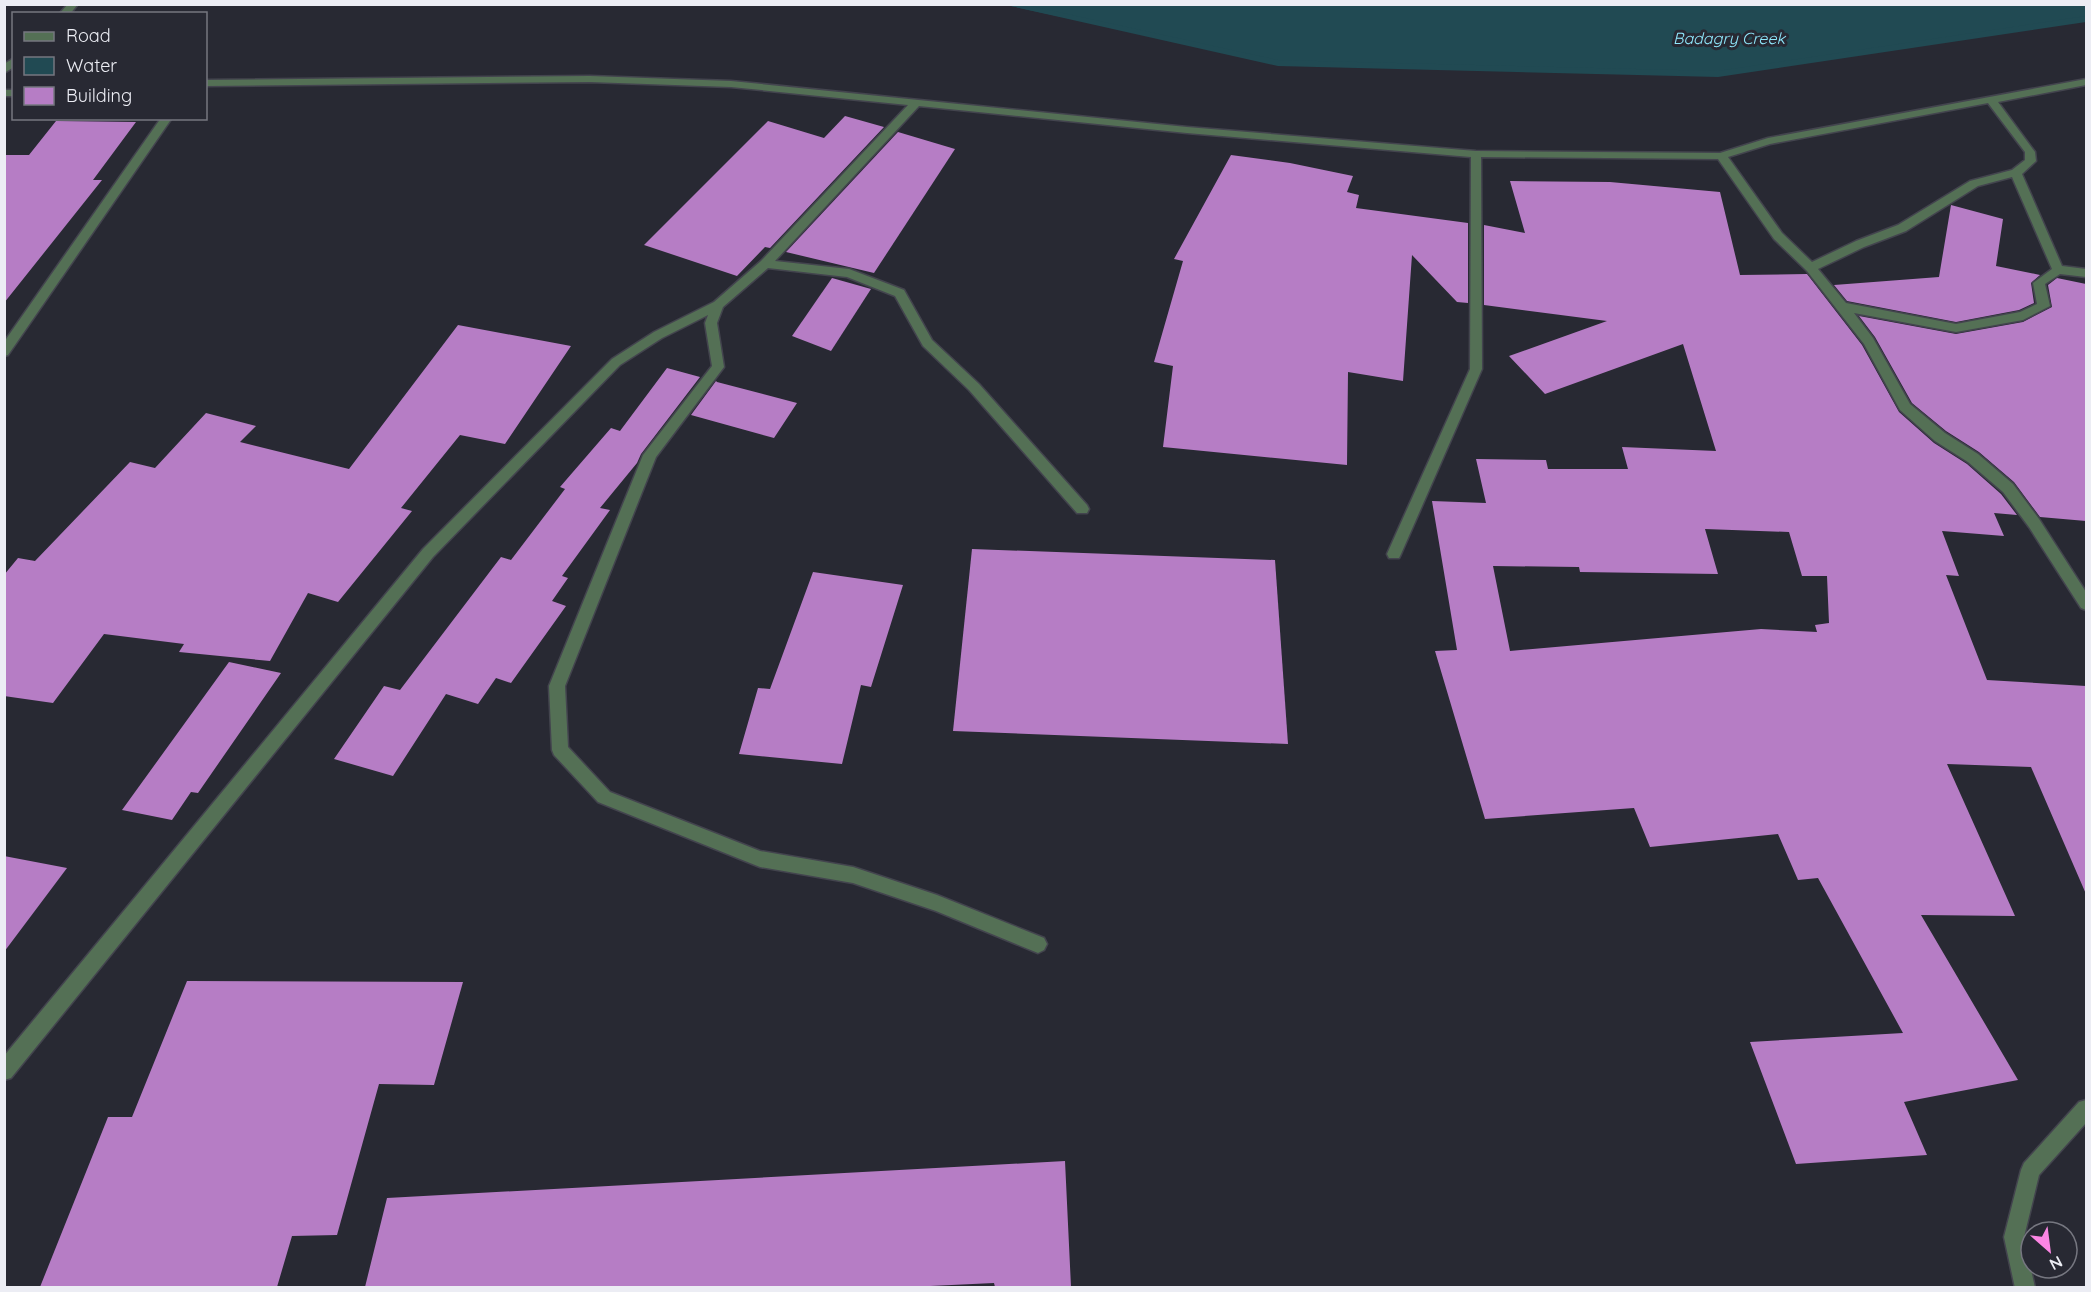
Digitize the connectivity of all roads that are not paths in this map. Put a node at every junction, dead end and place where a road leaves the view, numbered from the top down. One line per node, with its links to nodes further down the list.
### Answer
1 (2086, 82): 3 (street)
2 (207, 83): 4 (street)
3 (1991, 100): 7 (street); 8 (street)
4 (917, 102): 6 (street); 9 (street)
5 (166, 120): 15 (street)
6 (1476, 153): 7 (street); 17 (street)
7 (1721, 156): 10 (street)
8 (2016, 173): 10 (street); 11 (street)
9 (765, 264): 13 (street); 16 (street)
10 (1811, 268): 14 (street)
11 (2058, 270): 12 (street); 14 (street)
12 (2086, 273)
13 (718, 305): 19 (street); 20 (street)
14 (1843, 307): 18 (street)
15 (4, 352)
16 (1082, 509)
17 (1394, 554)
18 (2086, 604)
19 (1038, 944)
20 (4, 1071)
21 (2086, 1109): 22 (street)
22 (2025, 1287)

